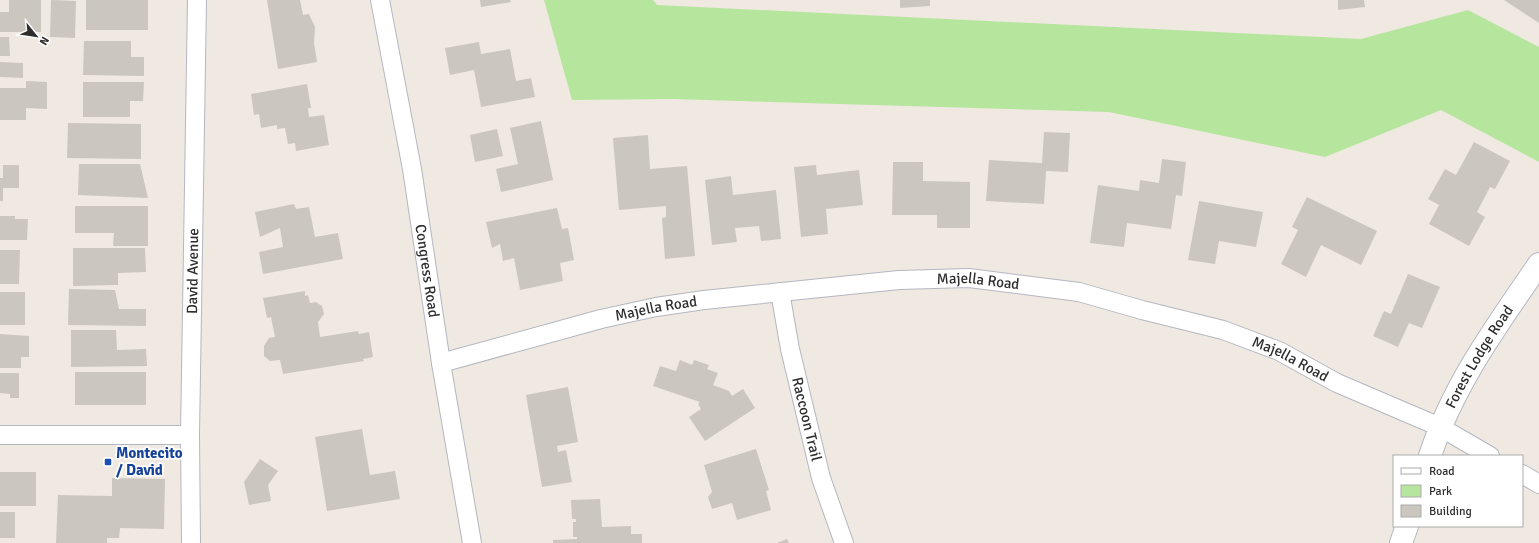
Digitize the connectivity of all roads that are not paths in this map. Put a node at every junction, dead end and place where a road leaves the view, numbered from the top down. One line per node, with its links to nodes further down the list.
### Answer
1 (197, 0): 8 (street, David Avenue)
2 (380, 0): 5 (street, Congress Road)
3 (1539, 264): 6 (street, Forest Lodge Road)
4 (780, 292): 5 (street, Majella Road); 6 (street, Majella Road); 16 (street, Raccoon Trail)
5 (441, 363): 15 (street, Congress Road)
6 (1440, 427): 9 (street, Forest Lodge Road); 10 (street, Majella Road)
7 (0, 435): 8 (street)
8 (190, 435): 14 (street, David Avenue)
9 (1430, 455)
10 (1488, 455)
11 (1523, 475): 12 (street)
12 (1539, 484)
13 (1407, 527): 17 (street)
14 (191, 543)
15 (472, 543)
16 (844, 543)
17 (1401, 543)

